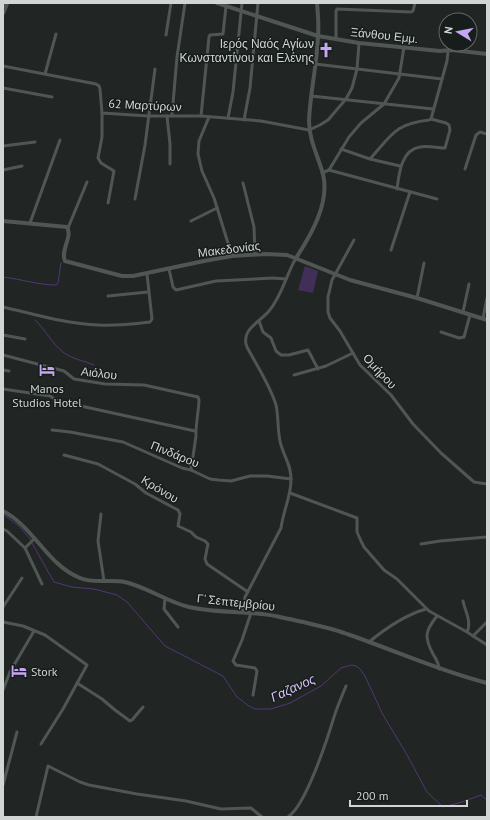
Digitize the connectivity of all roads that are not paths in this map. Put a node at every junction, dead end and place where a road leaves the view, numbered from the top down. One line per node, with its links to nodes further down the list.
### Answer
1 (7, 3): 11 (main road)
2 (171, 3): 14 (street)
3 (185, 3): 37 (street)
4 (217, 3): 9 (street, Ξάνθου Εμμ.)
5 (242, 3): 10 (street)
6 (258, 3): 12 (street)
7 (318, 3): 15 (street)
8 (415, 3): 16 (street)
9 (226, 6): 10 (street, Ξάνθου Εμμ.); 40 (street)
10 (242, 12): 12 (street, Ξάνθου Εμμ.); 42 (street)
11 (3, 13)
12 (257, 17): 15 (street, Ξάνθου Εμμ.); 44 (street)
13 (56, 34): 27 (street)
14 (166, 35)
15 (318, 36): 16 (street, Ξάνθου Εμμ.); 23 (street)
16 (336, 40): 17 (street, Ξάνθου Εμμ.)
17 (360, 43): 18 (street, Ξάνθου Εμμ.); 26 (street)
18 (404, 47): 19 (street, Ξάνθου Εμμ.); 28 (street)
19 (438, 50)
20 (448, 52): 29 (street)
21 (468, 52): 22 (street, Ξάνθου Εμμ.)
22 (487, 54)
23 (315, 64): 26 (street); 31 (street)
24 (3, 66): 27 (street, 62 Μαρτύρων)
25 (155, 69): 38 (street)
26 (357, 69): 28 (street); 33 (street)
27 (45, 74): 36 (street, 62 Μαρτύρων)
28 (400, 74): 29 (street); 34 (street)
29 (442, 79): 35 (street)
30 (3, 88): 32 (street)
31 (311, 96): 33 (street); 45 (street)
32 (52, 97)
33 (346, 99): 34 (street); 45 (street)
34 (384, 104): 35 (street); 50 (street)
35 (433, 109): 43 (street)
36 (102, 112): 38 (street, 62 Μαρτύρων); 65 (street)
37 (172, 115): 39 (street, 62 Μαρτύρων); 40 (street, 62 Μαρτύρων)
38 (148, 116): 39 (street, 62 Μαρτύρων); 63 (street)
39 (167, 116): 52 (street)
40 (201, 116): 41 (street, 62 Μαρτύρων)
41 (209, 117): 42 (street, 62 Μαρτύρων); 66 (street)
42 (228, 118): 44 (street, 62 Μαρτύρων)
43 (431, 118): 51 (street); 54 (street)
44 (244, 120): 45 (street, 62 Μαρτύρων)
45 (309, 130): 58 (street)
46 (487, 134): 55 (street)
47 (60, 140): 69 (street)
48 (36, 142): 49 (street)
49 (3, 146)
50 (341, 149): 51 (street); 57 (street)
51 (370, 159): 54 (street)
52 (170, 164)
53 (22, 166): 56 (street)
54 (400, 166): 61 (street)
55 (465, 169)
56 (3, 170)
57 (329, 170): 58 (street); 61 (street)
58 (322, 173): 75 (street)
59 (87, 182): 70 (street)
60 (243, 182): 73 (street)
61 (397, 189): 62 (street)
62 (410, 192): 64 (street); 72 (street)
63 (135, 199)
64 (437, 199)
65 (108, 203)
66 (217, 208): 68 (street); 74 (street)
67 (3, 221): 69 (street)
68 (191, 221)
69 (30, 223): 70 (street)
70 (68, 228): 78 (street, Μακεδονίας)
71 (354, 240): 79 (street, Ομήρου)
72 (391, 250)
73 (255, 254): 74 (street, Μακεδονίας); 75 (street, Μακεδονίας)
74 (232, 256): 77 (street, Μακεδονίας)
75 (296, 258): 79 (street, Μακεδονίας); 80 (street)
76 (424, 263): 84 (street)
77 (169, 269): 78 (street, Μακεδονίας); 80 (street)
78 (146, 274): 82 (street)
79 (334, 274): 84 (street, Μακεδονίας); 94 (street, Ομήρου)
80 (286, 279): 90 (street)
81 (469, 284): 87 (street)
82 (148, 292): 83 (street); 86 (street)
83 (108, 296)
84 (417, 298): 87 (street, Μακεδονίας)
85 (487, 298): 89 (street)
86 (3, 307)
87 (464, 312): 88 (street, Μακεδονίας)
88 (470, 314): 89 (street, Μακεδονίας); 91 (street)
89 (485, 319)
90 (259, 321): 96 (street); 105 (street)
91 (441, 332)
92 (3, 335): 93 (street)
93 (25, 339)
94 (353, 353): 96 (street); 106 (street, Ομήρου)
95 (3, 355): 102 (street, Αιόλου)
96 (318, 369): 99 (street)
97 (3, 370): 98 (street)
98 (9, 371)
99 (294, 375)
100 (3, 388): 102 (street)
101 (52, 430): 104 (street, Πινδάρου)
102 (195, 432): 104 (street)
103 (64, 455): 118 (street, Κρόνου)
104 (191, 470): 105 (street, Πινδάρου)
105 (291, 479): 107 (street)
106 (487, 484)
107 (290, 493): 118 (street); 122 (street)
108 (3, 511): 112 (street, Γ' Σεπτεμβρίου)
109 (101, 514): 116 (street)
110 (3, 528): 114 (street)
111 (487, 537): 113 (street)
112 (34, 539): 114 (street); 116 (street, Γ' Σεπτεμβρίου)
113 (421, 544)
114 (26, 547): 117 (street)
115 (22, 578): 121 (street)
116 (104, 581): 119 (street, Γ' Σεπτεμβρίου)
117 (42, 584)
118 (248, 592): 123 (street)
119 (165, 598): 123 (street, Γ' Σεπτεμβρίου); 128 (street)
120 (462, 601): 130 (street)
121 (3, 607)
122 (426, 609): 125 (street); 132 (street)
123 (242, 612): 124 (street, Γ' Σεπτεμβρίου)
124 (251, 613): 132 (street, Γ' Σεπτεμβρίου); 139 (street)
125 (437, 616): 130 (street); 134 (street)
126 (3, 622): 129 (street)
127 (487, 622): 131 (street)
128 (178, 627)
129 (34, 631): 135 (street); 138 (street)
130 (466, 632): 131 (street)
131 (473, 636): 133 (street)
132 (369, 642): 134 (street, Γ' Σεπτεμβρίου)
133 (487, 645)
134 (439, 668): 136 (street, Γ' Σεπτεμβρίου)
135 (77, 683): 140 (street); 142 (street)
136 (487, 684)
137 (346, 686): 146 (street)
138 (3, 690)
139 (253, 695)
140 (143, 707)
141 (17, 732): 143 (street)
142 (42, 744)
143 (3, 785)
144 (36, 817): 145 (street)
145 (262, 817)
146 (288, 817)

